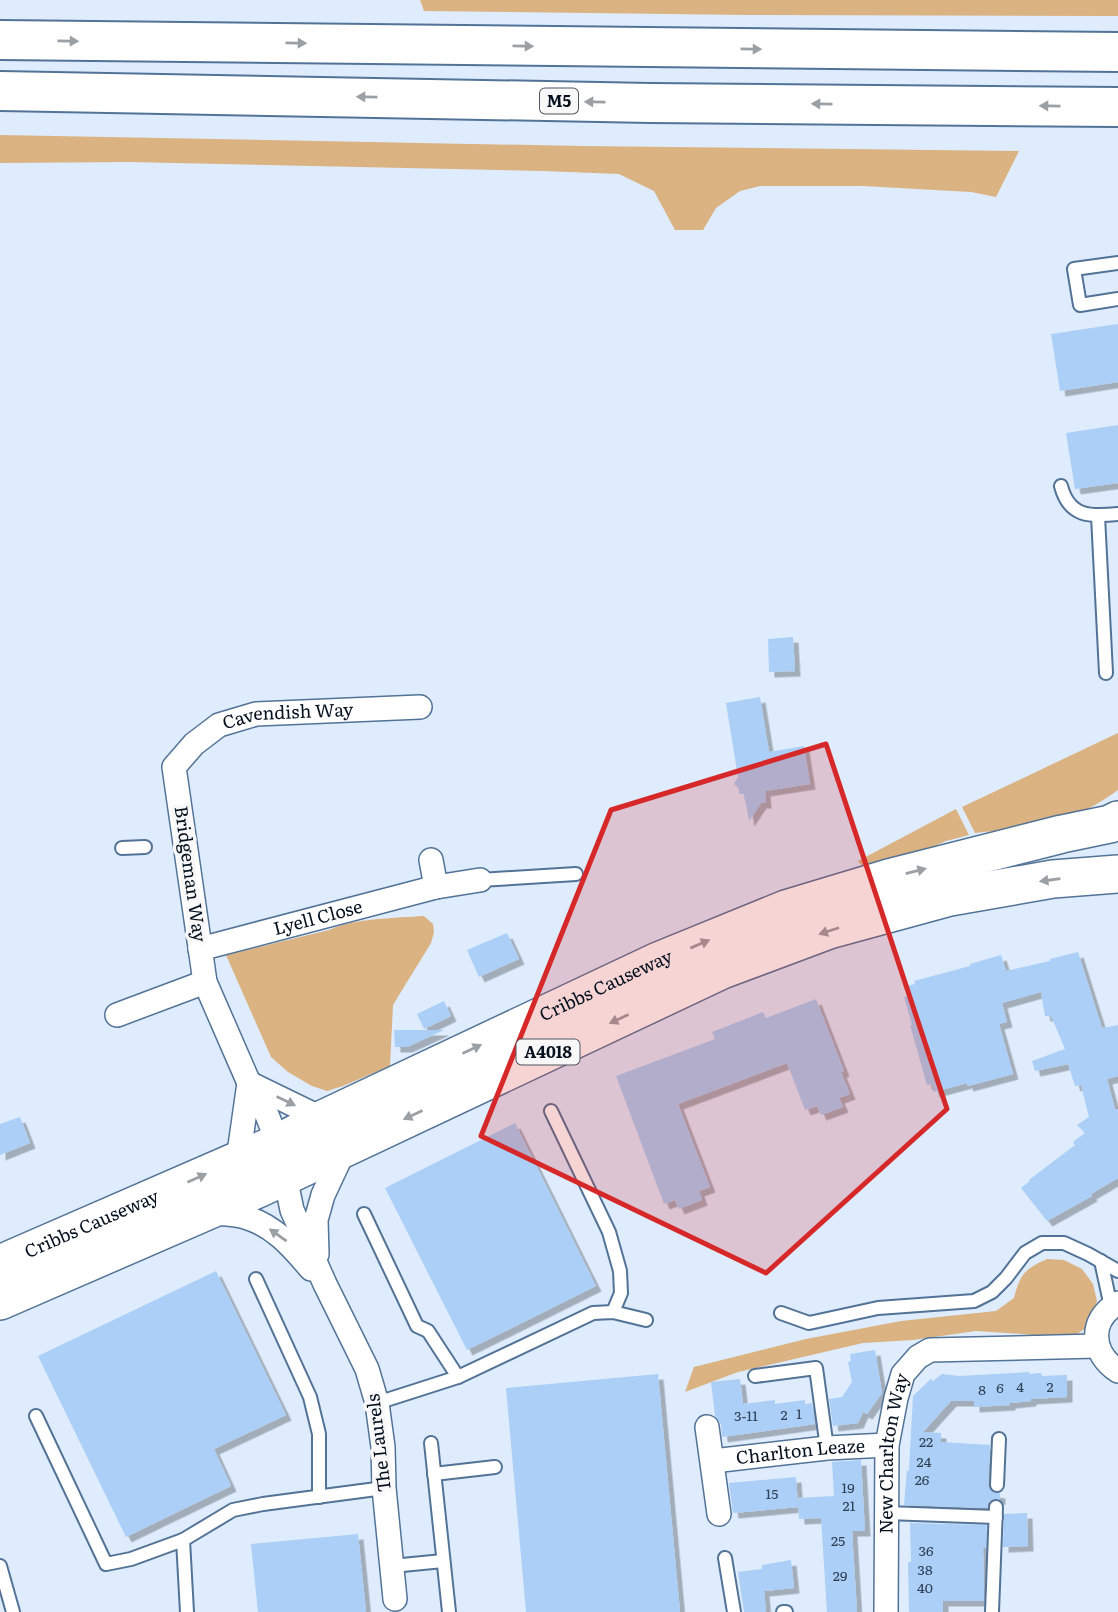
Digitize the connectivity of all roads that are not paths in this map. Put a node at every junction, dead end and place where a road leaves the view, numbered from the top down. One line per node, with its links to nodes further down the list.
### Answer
1 (0, 40): 2 (highway, one-way to 2)
2 (1118, 52)
3 (0, 91): 4 (highway, M5, one-way to 3)
4 (1118, 107)
5 (1118, 263): 6 (lane)
6 (1118, 299)
7 (1060, 486): 9 (lane)
8 (1118, 514): 9 (lane)
9 (1098, 516): 10 (lane)
10 (1106, 673)
11 (420, 707): 12 (street, Cavendish Way)
12 (174, 767): 23 (street, Bridgeman Way)
13 (1118, 800): 15 (main road, A4018)
14 (1118, 820): 15 (main road, Cribbs Causeway / A4018)
15 (1062, 834): 28 (main road, Cribbs Causeway / A4018, one-way to 15)
16 (145, 846): 17 (lane)
17 (122, 848)
18 (431, 860): 22 (street)
19 (576, 874): 21 (lane, Lyell Close)
20 (1118, 874): 28 (main road, Cribbs Causeway / A4018, one-way to 28)
21 (480, 880): 22 (street, Lyell Close)
22 (436, 887): 23 (street, Lyell Close)
23 (201, 949): 24 (street, Bridgeman Way)
24 (205, 982): 25 (street); 26 (street, Bridgeman Way)
25 (117, 1014)
26 (249, 1083): 28 (street, one-way to 28); 29 (street, Bridgeman Way); 30 (street)
27 (551, 1111): 40 (lane)
28 (334, 1133): 29 (main road, Cribbs Causeway / A4018); 37 (street, The Laurels)
29 (282, 1159): 30 (main road, Cribbs Causeway / A4018); 31 (main road, Cribbs Causeway / A4018); 37 (street, The Laurels)
30 (236, 1161): 34 (main road, Cribbs Causeway / A4018, one-way to 30)
31 (202, 1212): 37 (street, The Laurels, one-way to 31); 38 (main road, Cribbs Causeway / A4018)
32 (364, 1214): 46 (lane)
33 (1101, 1261): 35 (lane); 39 (lane); 41 (lane)
34 (0, 1264)
35 (1118, 1271)
36 (256, 1279): 59 (lane)
37 (325, 1284): 47 (street, The Laurels)
38 (0, 1301)
39 (1115, 1305): 43 (street)
40 (613, 1312): 42 (lane); 46 (lane)
41 (781, 1313)
42 (646, 1320)
43 (1097, 1346): 44 (street); 52 (street, New Charlton Way)
44 (1118, 1371)
45 (755, 1376): 53 (lane)
46 (458, 1377): 47 (lane)
47 (377, 1403): 58 (street, The Laurels)
48 (36, 1416): 62 (lane)
49 (707, 1427): 54 (street, Charlton Leaze)
50 (999, 1439): 57 (lane)
51 (431, 1443): 56 (lane)
52 (887, 1445): 53 (street, Charlton Leaze); 60 (street, New Charlton Way)
53 (827, 1448): 54 (street, Charlton Leaze)
54 (713, 1461): 61 (street, Charlton Leaze)
55 (495, 1467): 56 (lane)
56 (434, 1474): 64 (lane)
57 (997, 1485)
58 (384, 1488): 59 (lane); 66 (street, The Laurels)
59 (319, 1497): 62 (lane)
60 (887, 1513): 72 (street, New Charlton Way); 73 (lane)
61 (719, 1514)
62 (183, 1540): 69 (lane)
63 (725, 1559): 71 (lane)
64 (443, 1561): 66 (lane); 70 (lane)
65 (0, 1566): 68 (lane)
66 (392, 1566): 67 (street, The Laurels)
67 (395, 1605)
68 (13, 1612)
69 (187, 1612)
70 (449, 1612)
71 (734, 1612)
72 (886, 1612)
73 (992, 1612)

